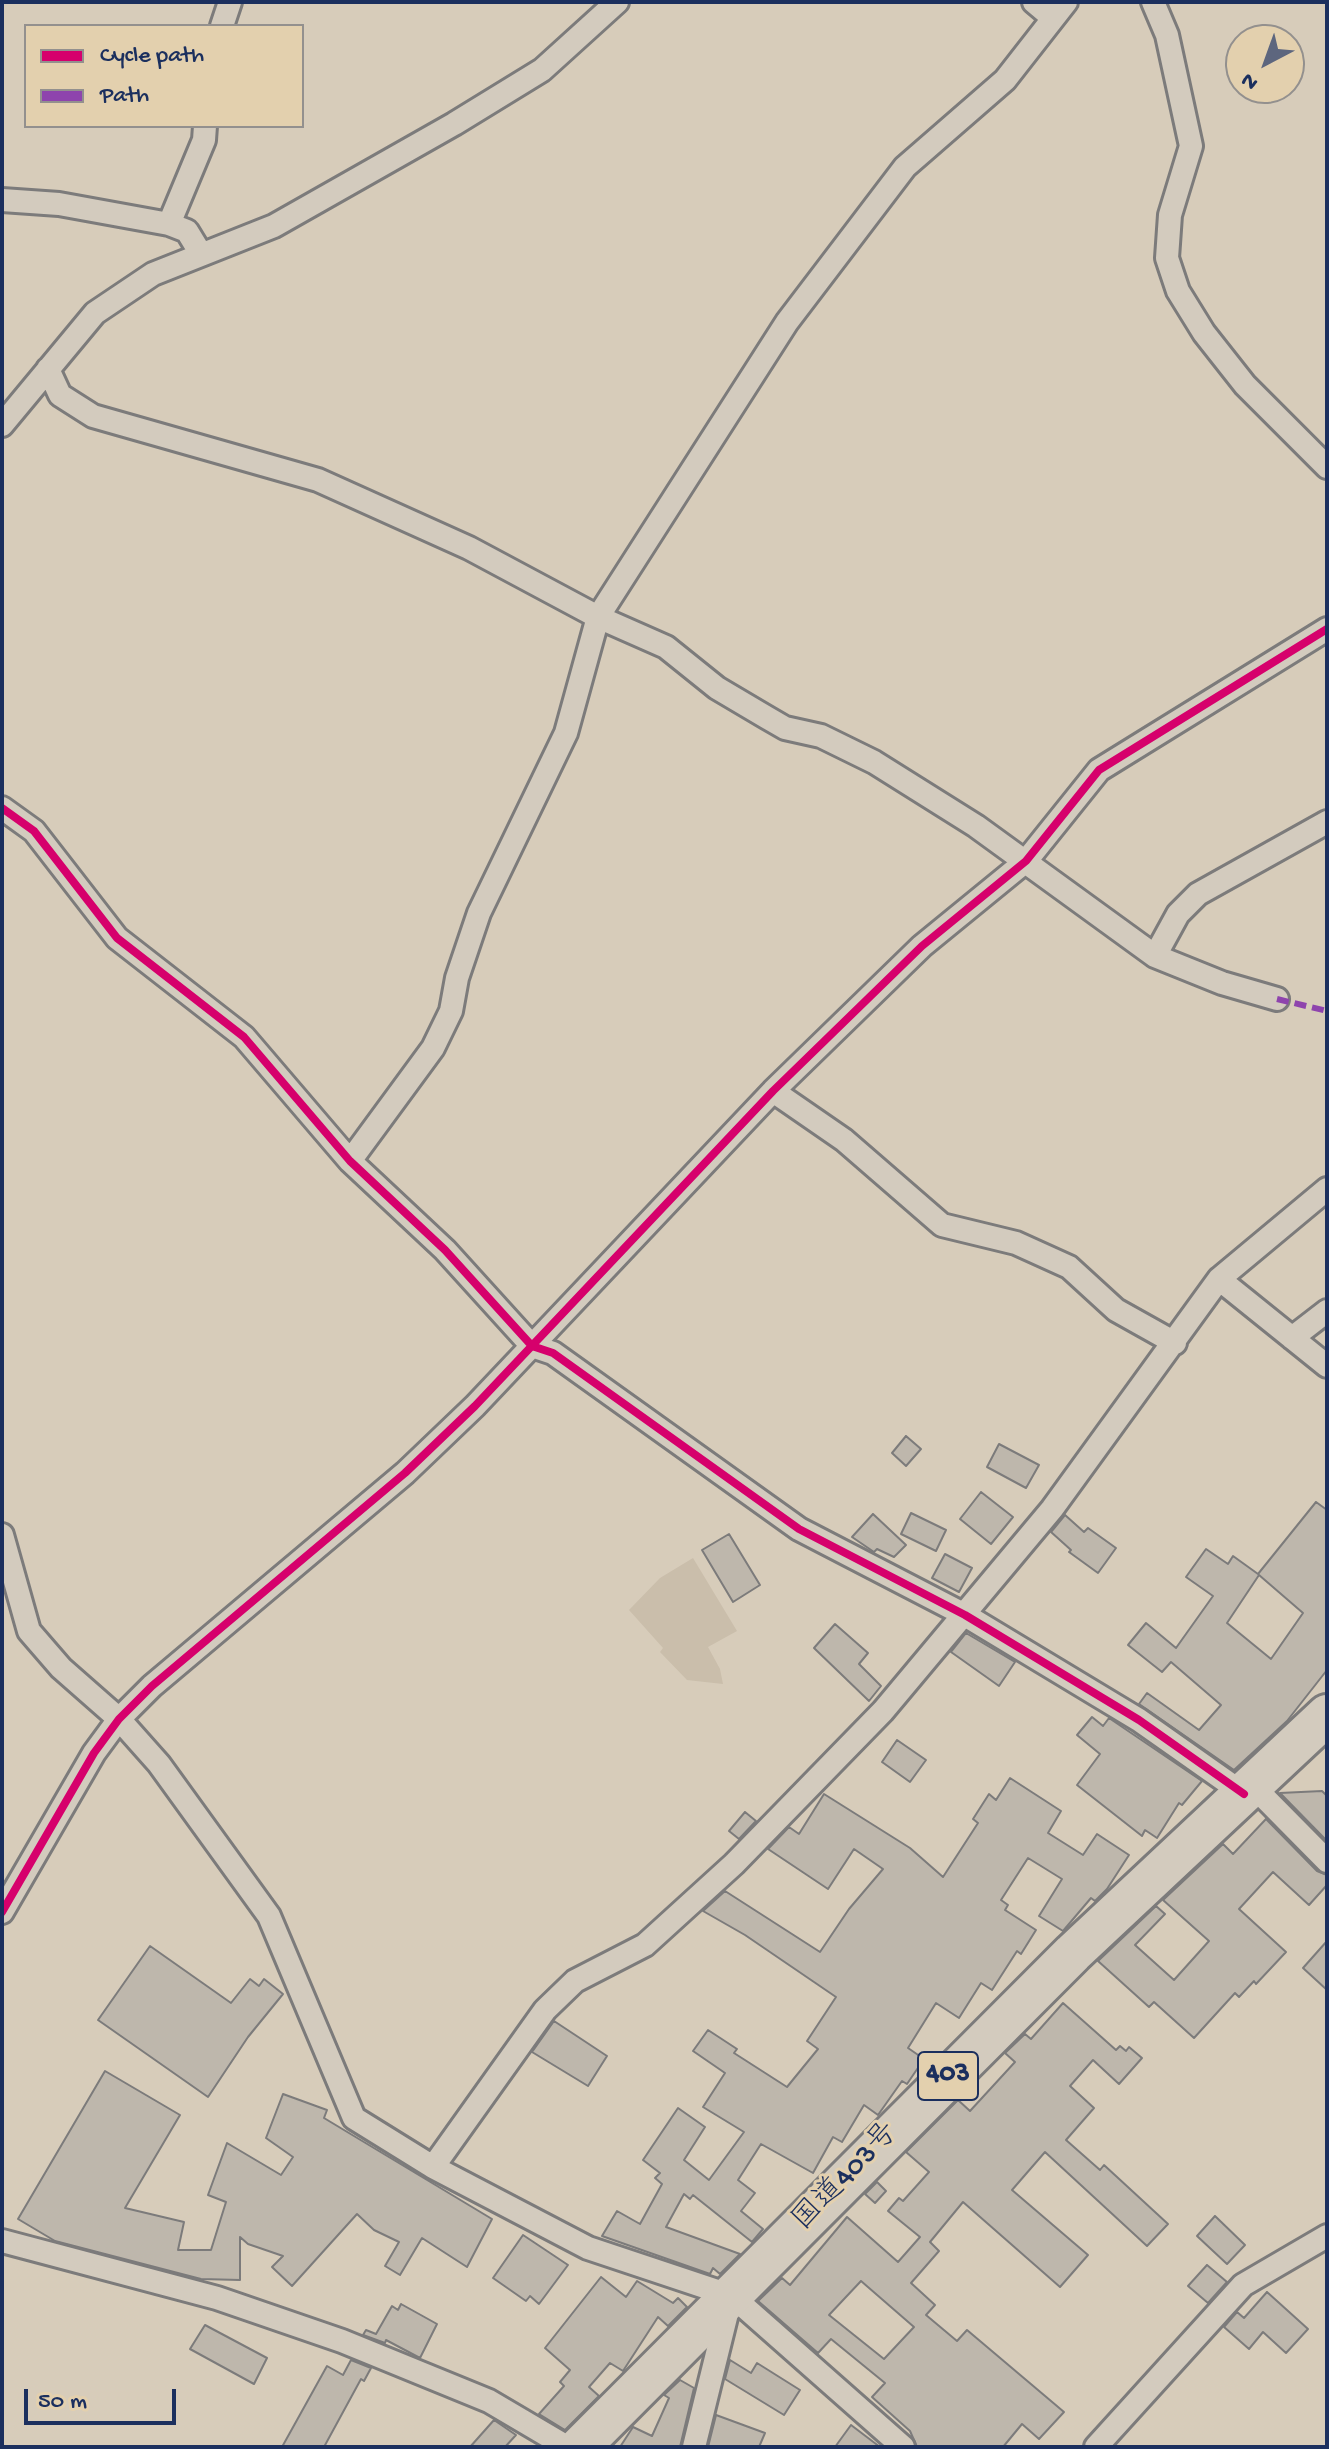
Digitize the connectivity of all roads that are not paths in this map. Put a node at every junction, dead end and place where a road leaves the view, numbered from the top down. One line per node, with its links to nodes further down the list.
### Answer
1 (230, 2): 6 (street)
2 (617, 2): 10 (street)
3 (1034, 2): 5 (street)
4 (1153, 2): 13 (street)
5 (1060, 10): 14 (street)
6 (223, 24)
7 (205, 128): 9 (street)
8 (2, 200): 9 (street)
9 (169, 224): 10 (street)
10 (201, 254): 11 (street)
11 (48, 369): 12 (street); 14 (street)
12 (2, 425)
13 (1327, 467)
14 (598, 617): 18 (street); 22 (street)
15 (1327, 629): 18 (street)
16 (2, 808): 22 (street)
17 (1327, 822): 19 (street)
18 (1026, 861): 19 (street); 21 (street)
19 (1155, 956): 20 (street)
20 (1277, 999)
21 (773, 1091): 27 (street); 28 (street)
22 (350, 1161): 28 (street)
23 (1327, 1189): 24 (street)
24 (1219, 1279): 26 (street); 27 (street)
25 (1327, 1311): 26 (street)
26 (1292, 1338): 29 (street)
27 (1175, 1343): 31 (street)
28 (532, 1346): 31 (street); 33 (street)
29 (1327, 1366)
30 (2, 1535): 33 (street)
31 (965, 1615): 34 (street); 37 (street)
32 (1327, 1715): 34 (highway, 国道403号 / 403)
33 (119, 1719): 36 (street); 37 (street)
34 (1248, 1790): 35 (street); 40 (highway, 国道403号 / 403)
35 (1327, 1861)
36 (2, 1912)
37 (433, 2167): 40 (street)
38 (1327, 2236): 45 (street)
39 (2, 2241): 41 (street)
40 (732, 2296): 42 (highway, 国道403号 / 403); 43 (street); 44 (street)
41 (567, 2447)
42 (580, 2447)
43 (694, 2447)
44 (903, 2447)
45 (1096, 2447)

